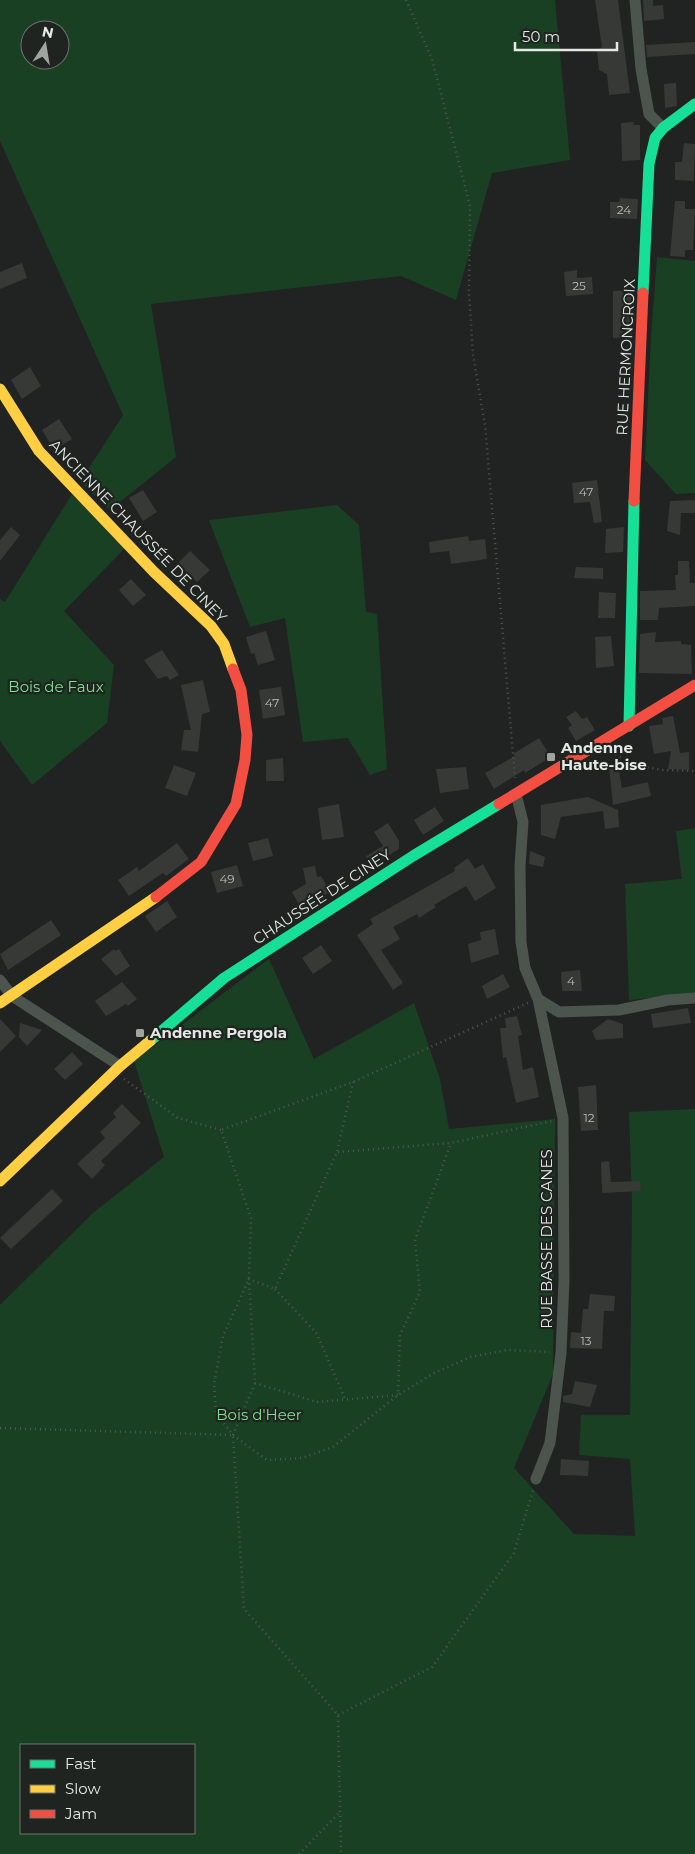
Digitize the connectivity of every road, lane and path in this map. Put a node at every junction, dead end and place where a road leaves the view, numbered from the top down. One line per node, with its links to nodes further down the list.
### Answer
1 (406, 0): 10 (path)
2 (635, 0): 4 (street)
3 (695, 105): 4 (street)
4 (663, 128): 7 (street, RUE HERMONCROIX)
5 (0, 389): 12 (street, ANCIENNE CHAUSSÉE DE CINEY)
6 (695, 685): 7 (street, CHAUSSÉE DE CINEY)
7 (629, 726): 8 (street, CHAUSSÉE DE CINEY)
8 (598, 744): 9 (path); 10 (street, CHAUSSÉE DE CINEY)
9 (695, 771)
10 (516, 794): 14 (street, RUE BASSE DES CANES); 16 (street, CHAUSSÉE DE CINEY)
11 (0, 980): 12 (street)
12 (12, 996): 15 (street, ANCIENNE CHAUSSÉE DE CINEY); 16 (street)
13 (695, 998): 14 (street)
14 (538, 999): 17 (path); 18 (street, RUE BASSE DES CANES)
15 (0, 1004)
16 (117, 1069): 19 (path); 22 (street, CHAUSSÉE DE CINEY)
17 (354, 1082): 19 (path); 21 (path)
18 (563, 1118): 20 (path); 25 (street, RUE BASSE DES CANES)
19 (221, 1130): 23 (path)
20 (451, 1144): 21 (path); 27 (path)
21 (337, 1152): 24 (path)
22 (0, 1181)
23 (249, 1279): 24 (path); 26 (path); 30 (path)
24 (274, 1288): 28 (path)
25 (561, 1353): 27 (path); 31 (street, RUE BASSE DES CANES)
26 (255, 1383): 28 (path); 30 (path)
27 (398, 1394): 28 (path); 30 (path)
28 (346, 1401)
29 (0, 1428): 30 (path)
30 (233, 1436): 32 (path)
31 (536, 1479): 32 (path)
32 (338, 1715): 33 (path)
33 (342, 1811): 34 (path); 35 (path)
34 (299, 1854)
35 (341, 1854)

